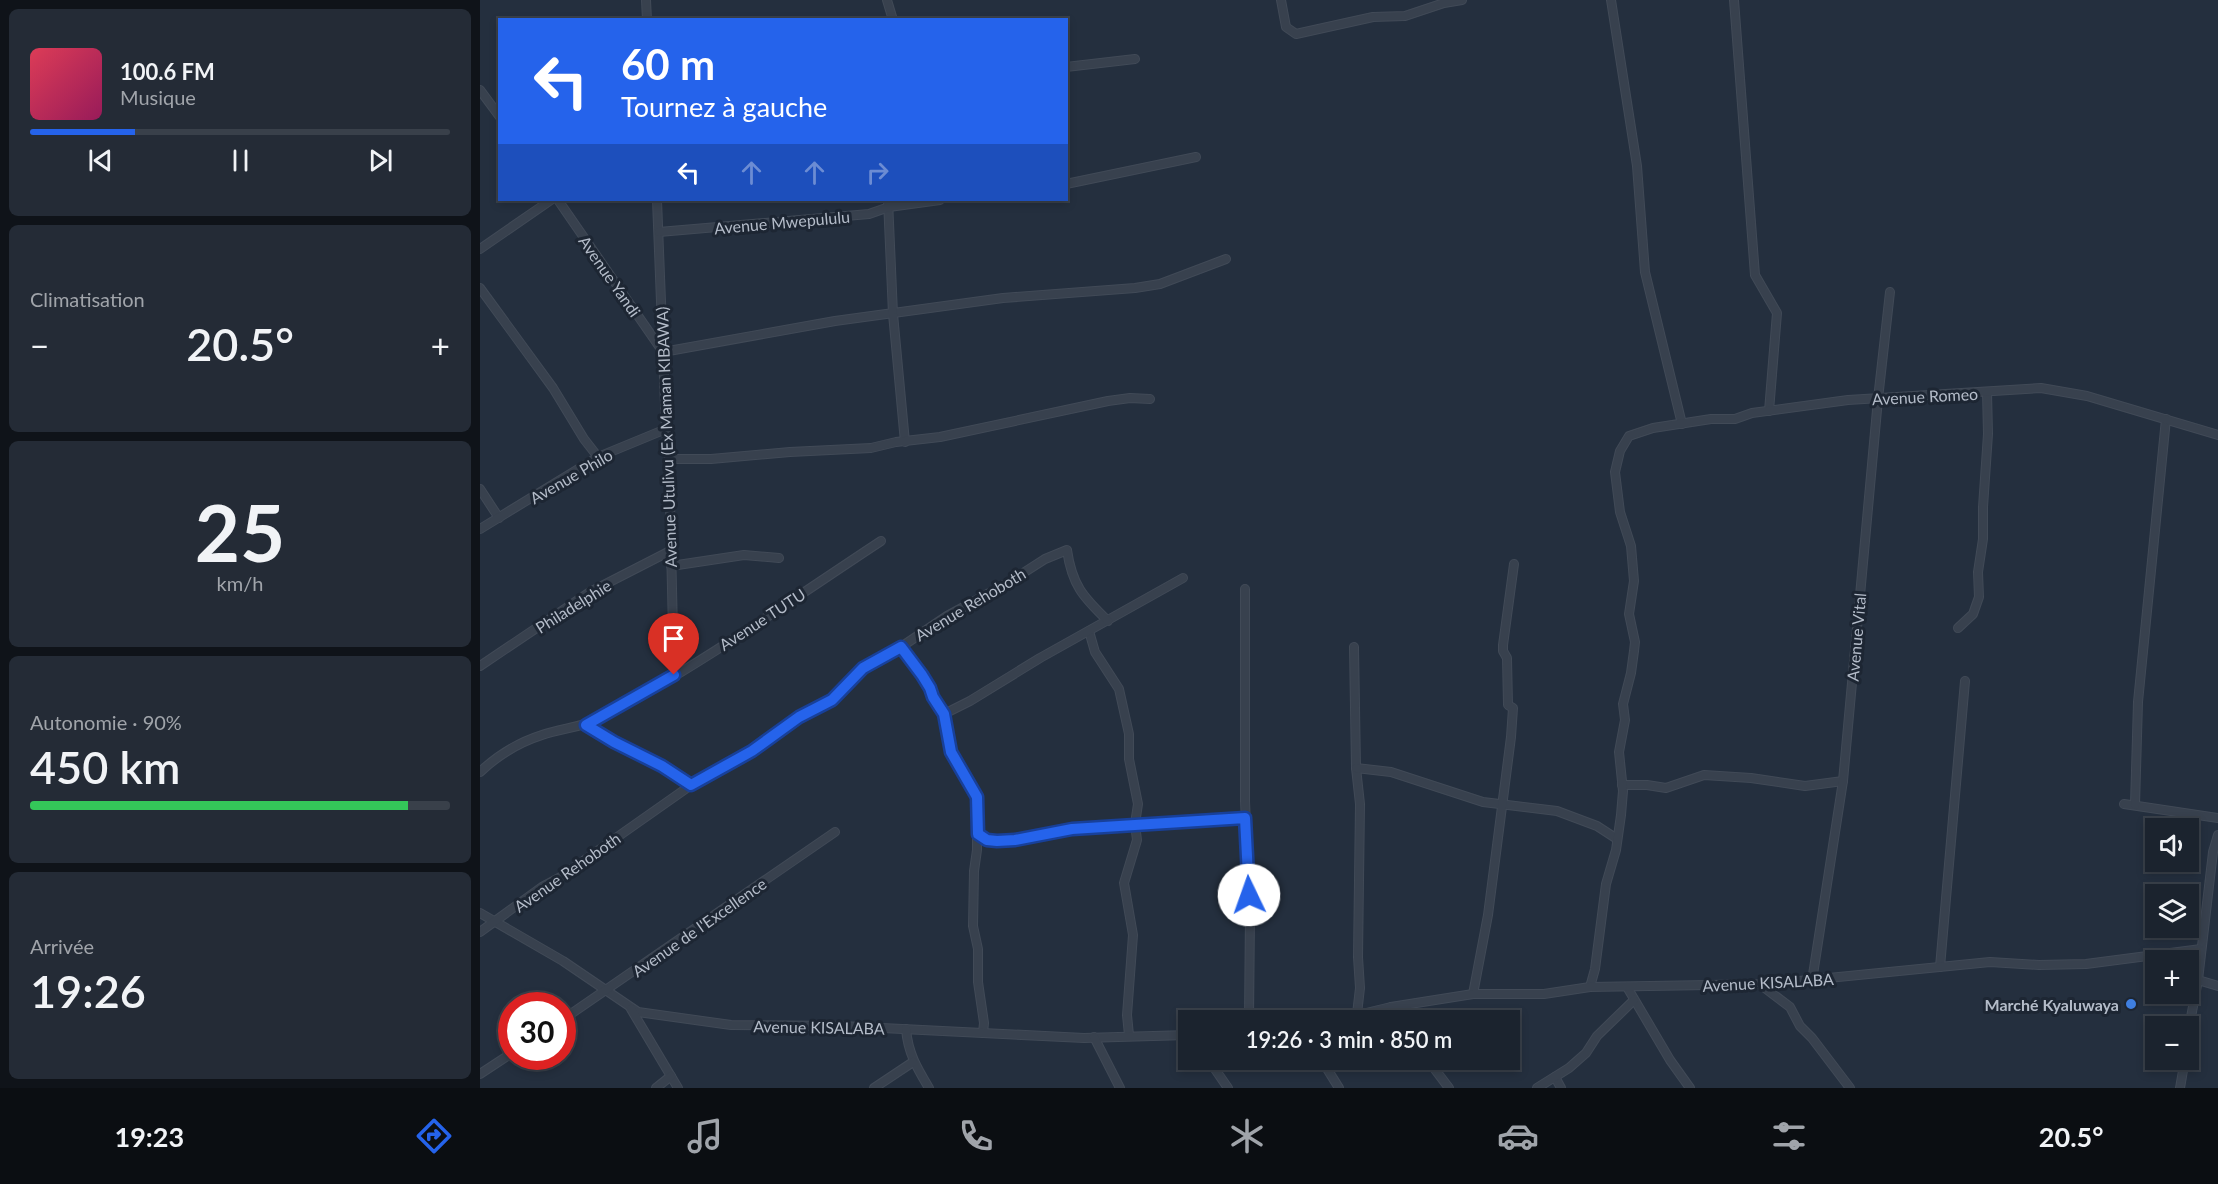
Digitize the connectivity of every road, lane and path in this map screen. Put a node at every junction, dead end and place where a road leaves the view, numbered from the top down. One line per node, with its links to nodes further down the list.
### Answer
1 (646, 0): 8 (street)
2 (887, 0): 9 (street)
3 (1281, 0): 7 (street)
4 (1462, 0): 7 (street)
5 (1611, 0): 33 (street)
6 (1734, 0): 31 (street)
7 (1443, 2)
8 (647, 18)
9 (892, 18)
10 (1135, 59): 11 (street)
11 (1068, 67)
12 (480, 90): 13 (street)
13 (498, 114)
14 (1196, 157): 15 (street)
15 (1068, 184)
16 (550, 201): 22 (street)
17 (559, 201): 27 (street, Avenue Yandi)
18 (657, 201): 21 (street, Avenue Utulivu (Ex Maman KIBAWA))
19 (923, 201): 20 (street, Avenue Mwepululu)
20 (889, 203): 21 (street, Avenue Mwepululu); 26 (street)
21 (659, 232): 27 (street, Avenue Utulivu (Ex Maman KIBAWA))
22 (480, 249)
23 (1226, 260): 26 (street)
24 (480, 288): 37 (street)
25 (1890, 292): 30 (street, Avenue Vital)
26 (893, 314): 27 (street); 36 (street)
27 (663, 352): 34 (street, Avenue Utulivu (Ex Maman KIBAWA))
28 (1987, 392): 30 (street, Avenue Romeo); 32 (street, Avenue Romeo); 50 (street)
29 (1150, 399): 36 (street)
30 (1878, 399): 31 (street, Avenue Romeo); 61 (street, Avenue Vital)
31 (1769, 411): 33 (street, Avenue Romeo)
32 (2166, 419): 35 (street, Avenue Romeo); 66 (street)
33 (1682, 424): 63 (street, Avenue Romeo)
34 (666, 429): 37 (street, Avenue Philo); 38 (street, Avenue Utulivu (Ex Maman KIBAWA))
35 (2218, 435)
36 (905, 442): 38 (street)
37 (598, 457): 40 (street, Avenue Philo)
38 (669, 459): 43 (street, Avenue Utulivu (Ex Maman KIBAWA))
39 (480, 489): 40 (street)
40 (500, 518): 41 (street, Avenue Philo)
41 (480, 529)
42 (882, 541): 55 (street, Avenue TUTU)
43 (670, 551): 46 (street, Avenue Utulivu (Ex Maman KIBAWA)); 54 (street, Philadelphie)
44 (779, 558): 46 (street)
45 (1514, 564): 64 (street)
46 (671, 566): 55 (street, Avenue Utulivu (Ex Maman KIBAWA))
47 (1183, 578): 49 (street)
48 (1245, 589): 67 (street)
49 (1108, 621): 51 (street); 52 (street, Avenue Rehoboth)
50 (1958, 628)
51 (1089, 631): 57 (street); 69 (street)
52 (901, 647): 57 (street); 62 (street, Avenue Rehoboth)
53 (1354, 647): 59 (street)
54 (480, 666)
55 (674, 675): 58 (street, Avenue TUTU)
56 (1965, 681): 79 (street)
57 (944, 714): 71 (street)
58 (586, 725): 60 (street, Avenue TUTU); 62 (street)
59 (1356, 768): 64 (street); 93 (street)
60 (480, 772)
61 (1843, 781): 63 (street); 82 (street, Avenue Vital)
62 (691, 785): 76 (street, Avenue Rehoboth)
63 (1622, 785): 73 (street)
64 (1503, 804): 73 (street); 88 (street)
65 (2124, 804): 66 (street)
66 (2135, 805): 68 (street)
67 (1245, 818): 69 (street); 92 (street)
68 (2218, 818)
69 (1135, 824): 71 (street); 99 (street)
70 (835, 832): 87 (street, Avenue de l'Excellence)
71 (978, 834): 98 (street)
72 (2218, 835): 74 (street)
73 (1617, 839): 85 (street)
74 (2214, 873): 78 (street)
75 (480, 913): 76 (street, Avenue KISALABA)
76 (494, 922): 77 (street, Avenue Rehoboth); 87 (street, Avenue KISALABA)
77 (480, 932)
78 (2201, 949): 79 (street, Avenue KISALABA); 80 (street)
79 (1940, 967): 82 (street, Avenue KISALABA)
80 (2199, 970)
81 (2199, 980): 84 (street)
82 (1812, 981): 83 (street, Avenue KISALABA)
83 (1761, 984): 86 (street, Avenue KISALABA); 122 (street)
84 (2218, 986)
85 (1590, 987): 86 (street, Avenue KISALABA); 88 (street, Avenue KISALABA)
86 (1627, 987): 89 (street)
87 (607, 991): 90 (street, Avenue KISALABA); 96 (street, Avenue de l'Excellence)
88 (1473, 994): 91 (street, Avenue KISALABA)
89 (1634, 1000): 110 (street); 121 (street)
90 (629, 1006): 97 (street, Avenue KISALABA); 109 (street)
91 (1391, 1007): 94 (street, Avenue KISALABA); 95 (street)
92 (1249, 1010)
93 (1357, 1010)
94 (1376, 1010)
95 (1393, 1010)
96 (576, 1011)
97 (906, 1029): 98 (street, Avenue KISALABA); 103 (street)
98 (983, 1032): 101 (street, Avenue KISALABA)
99 (1129, 1035): 100 (street, Avenue KISALABA); 101 (street, Avenue KISALABA)
100 (1178, 1035)
101 (1094, 1037): 115 (street)
102 (498, 1062): 108 (street)
103 (913, 1062): 113 (street); 114 (street)
104 (1216, 1070): 116 (street)
105 (1328, 1070): 117 (street)
106 (1435, 1070): 118 (street)
107 (2183, 1070): 123 (street)
108 (480, 1074)
109 (671, 1076): 111 (street); 112 (street)
110 (1555, 1077): 119 (street); 120 (street)
111 (656, 1088)
112 (678, 1088)
113 (874, 1088)
114 (929, 1088)
115 (1120, 1088)
116 (1228, 1088)
117 (1339, 1088)
118 (1449, 1088)
119 (1537, 1088)
120 (1561, 1088)
121 (1690, 1088)
122 (1851, 1088)
123 (2180, 1088)

